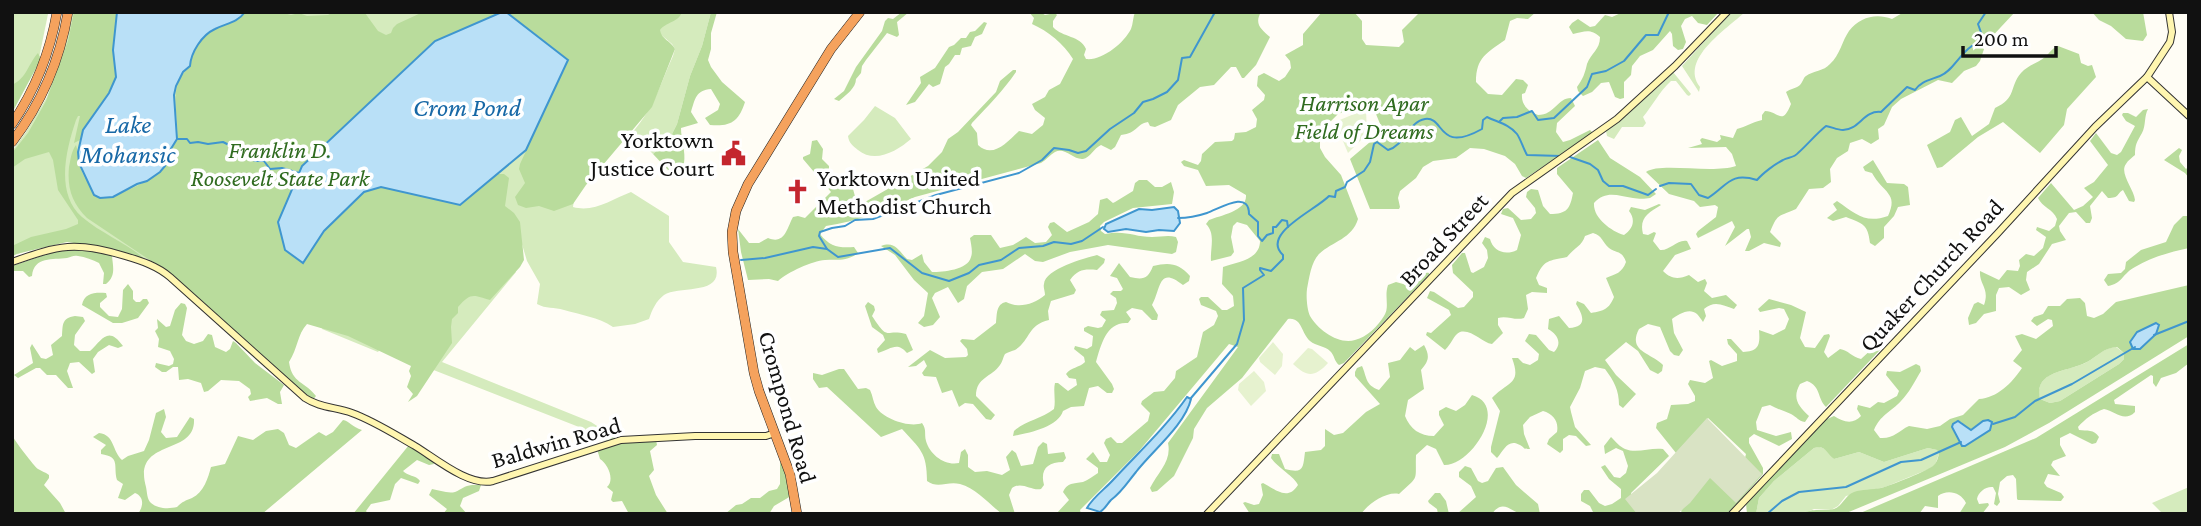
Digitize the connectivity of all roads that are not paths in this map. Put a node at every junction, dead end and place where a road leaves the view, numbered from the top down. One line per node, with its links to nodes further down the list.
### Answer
1 (57, 12): 8 (highway)
2 (68, 12): 9 (highway)
3 (860, 12): 11 (highway, Crompond Road)
4 (1727, 12): 13 (street, Broad Street)
5 (2169, 12): 6 (street, Quaker Church Road)
6 (2147, 77): 7 (street); 14 (street, Quaker Church Road)
7 (2189, 117)
8 (12, 124)
9 (12, 142)
10 (12, 262): 11 (street, Baldwin Road)
11 (771, 434): 12 (highway, Crompond Road)
12 (797, 514)
13 (1207, 514)
14 (1732, 514)

